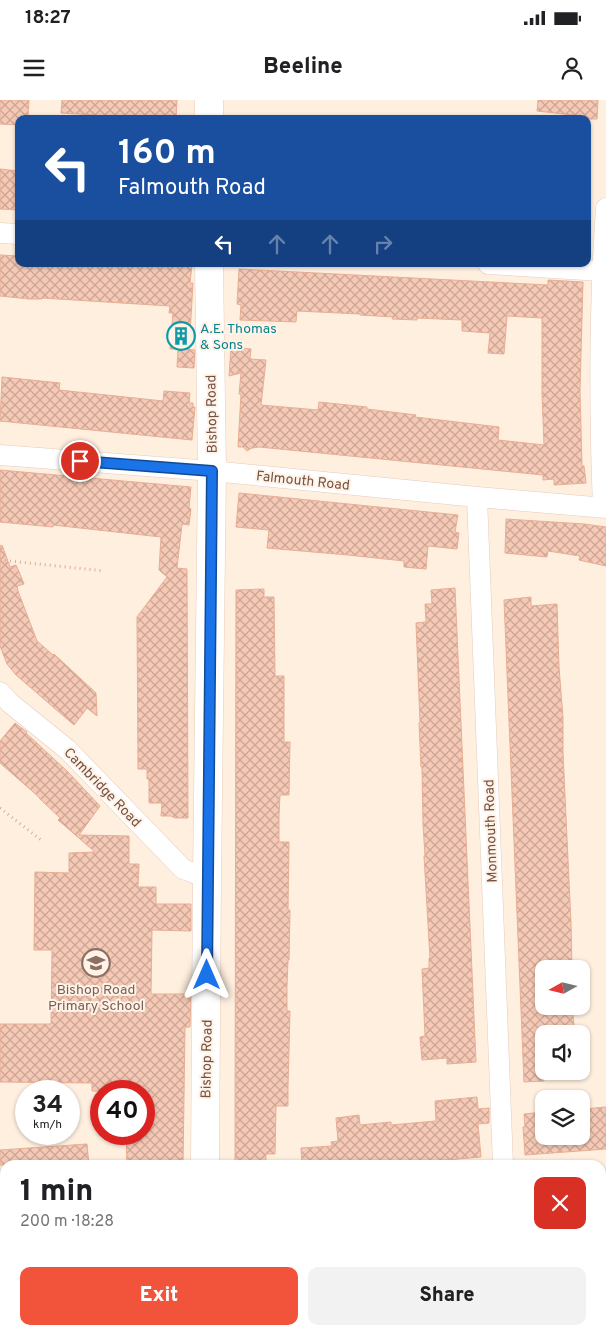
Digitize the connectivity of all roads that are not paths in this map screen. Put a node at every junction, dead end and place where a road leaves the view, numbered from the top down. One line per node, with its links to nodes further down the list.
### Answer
1 (209, 100): 2 (street)
2 (209, 115)
3 (606, 208): 8 (street)
4 (0, 233): 5 (street)
5 (15, 234)
6 (209, 267): 11 (street, Bishop Road)
7 (537, 267): 8 (street)
8 (602, 271): 9 (street)
9 (603, 304): 13 (street)
10 (0, 455): 11 (street, Falmouth Road)
11 (212, 471): 12 (street, Falmouth Road); 15 (street, Bishop Road)
12 (477, 497): 13 (street, Falmouth Road); 17 (street, Monmouth Road)
13 (604, 508)
14 (3, 704): 15 (street, Cambridge Road)
15 (207, 878): 16 (street, Bishop Road)
16 (205, 1160)
17 (503, 1160)

